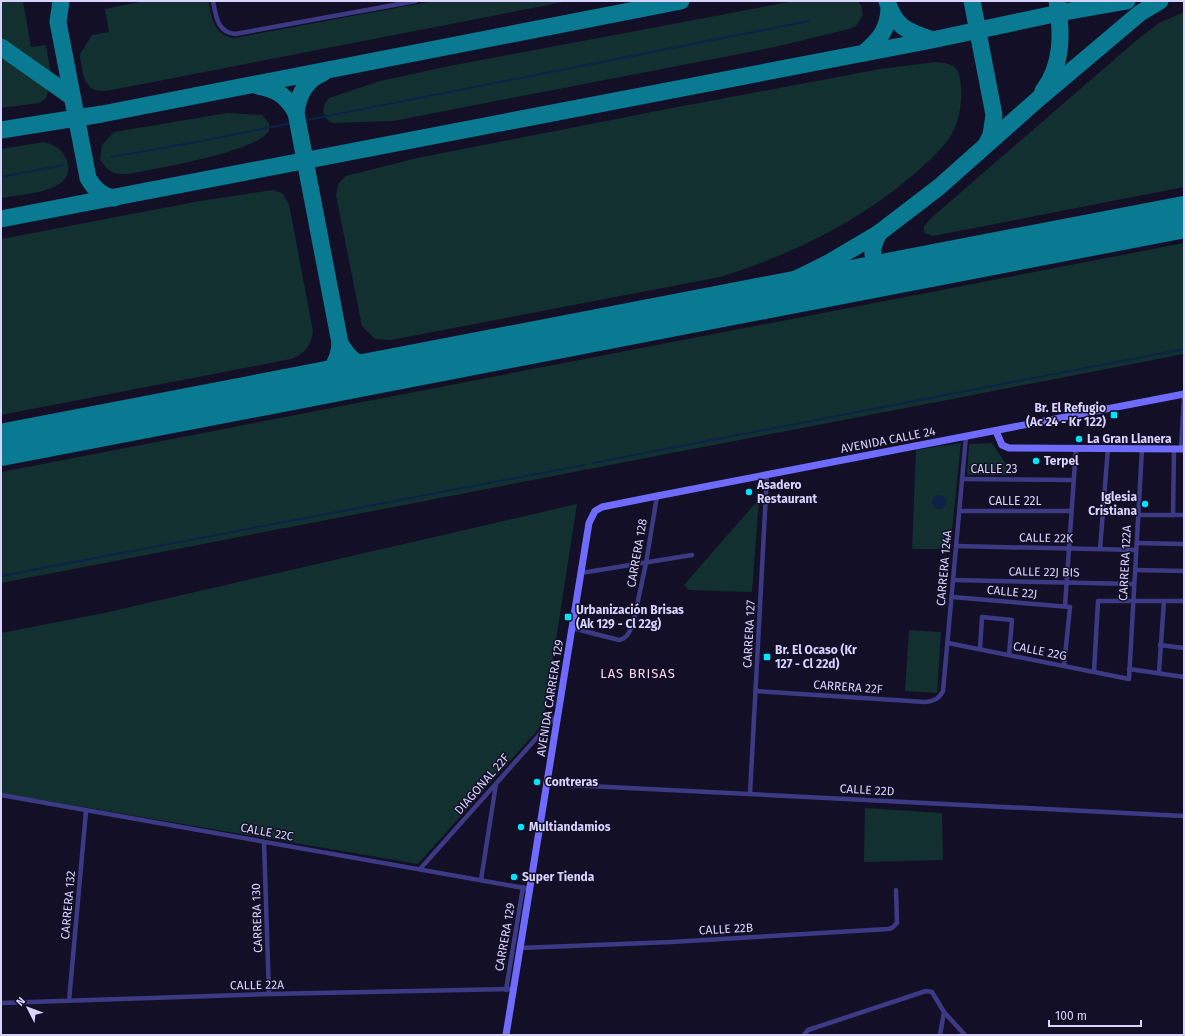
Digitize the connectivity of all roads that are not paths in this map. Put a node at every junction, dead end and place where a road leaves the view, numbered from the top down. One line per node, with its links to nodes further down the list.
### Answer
1 (213, 1): 2 (street)
2 (416, 1)
3 (1184, 394): 4 (main road, AVENIDA CALLE 24); 9 (street)
4 (996, 431): 5 (main road, AVENIDA CALLE 24); 6 (main road)
5 (966, 436): 10 (main road, AVENIDA CALLE 24); 11 (street, CARRERA 124A)
6 (1076, 448): 7 (main road); 12 (street)
7 (1108, 448): 8 (main road); 24 (street)
8 (1142, 449): 9 (main road); 18 (street, CARRERA 122A)
9 (1180, 449): 19 (street)
10 (767, 474): 13 (main road, AVENIDA CALLE 24); 51 (street, CARRERA 127)
11 (962, 479): 12 (street, CALLE 23); 15 (street, CARRERA 124A)
12 (1074, 480): 16 (street)
13 (657, 496): 14 (main road, AVENIDA CALLE 24); 27 (street, CARRERA 128)
14 (597, 509): 30 (main road, AVENIDA CARRERA 129)
15 (959, 511): 16 (street, CALLE 22L); 22 (street, CARRERA 124A)
16 (1072, 511): 23 (street)
17 (1184, 514): 19 (street)
18 (1138, 515): 19 (street); 20 (street, CARRERA 122A)
19 (1173, 515)
20 (1137, 543): 21 (street); 25 (street, CARRERA 122A)
21 (1184, 544)
22 (956, 546): 23 (street, CALLE 22K); 31 (street, CARRERA 124A)
23 (1069, 548): 24 (street, CALLE 22K); 32 (street)
24 (1100, 549): 25 (street, CALLE 22K)
25 (1136, 550): 28 (street, CARRERA 122A)
26 (692, 555): 27 (street)
27 (646, 563): 30 (street); 39 (street, CARRERA 128)
28 (1135, 570): 29 (street); 33 (street, CARRERA 122A)
29 (1184, 571)
30 (581, 574): 39 (main road, AVENIDA CARRERA 129)
31 (953, 580): 32 (street, CALLE 22J BIS); 34 (street, CARRERA 124A)
32 (1066, 582): 33 (street, CALLE 22J BIS); 38 (street)
33 (1134, 584): 35 (street, CARRERA 122A)
34 (952, 597): 38 (street, CALLE 22J); 40 (street, CARRERA 124A)
35 (1133, 601): 36 (street); 46 (street, CARRERA 122A); 47 (street)
36 (1164, 601): 37 (street); 41 (street)
37 (1184, 601)
38 (1067, 607): 45 (street)
39 (572, 628): 53 (main road, AVENIDA CARRERA 129)
40 (948, 643): 43 (street, CALLE 22G); 52 (street, CARRERA 124A)
41 (1160, 645): 42 (street); 48 (street)
42 (1184, 648)
43 (980, 649): 44 (street, CALLE 22G); 44 (street)
44 (1009, 655): 45 (street, CALLE 22G)
45 (1064, 666): 47 (street, CALLE 22G)
46 (1129, 668): 48 (street); 50 (street, CARRERA 122A)
47 (1094, 672): 50 (street, CALLE 22G)
48 (1159, 672): 49 (street)
49 (1184, 677)
50 (1129, 679)
51 (756, 691): 52 (street, CARRERA 22F); 56 (street, CARRERA 127)
52 (938, 699)
53 (559, 712): 54 (street, DIAGONAL 22F); 55 (main road, AVENIDA CARRERA 129)
54 (496, 784): 61 (street, DIAGONAL 22F); 62 (street)
55 (548, 784): 56 (street, CALLE 22D); 63 (main road, AVENIDA CARRERA 129)
56 (750, 794): 59 (street, CALLE 22D)
57 (1, 796): 58 (street, CALLE 22C)
58 (86, 811): 60 (street, CALLE 22C); 69 (street, CARRERA 132)
59 (1184, 816)
60 (264, 842): 61 (street, CALLE 22C); 68 (street, CARRERA 130)
61 (420, 869): 62 (street, CALLE 22C)
62 (481, 880): 63 (street, CALLE 22C)
63 (526, 888): 65 (main road, AVENIDA CARRERA 129); 67 (street, CARRERA 129)
64 (896, 890): 65 (street, CALLE 22B)
65 (520, 948): 66 (main road, AVENIDA CARRERA 129)
66 (514, 989): 67 (street, CALLE 22A); 72 (main road, AVENIDA CARRERA 129)
67 (506, 990): 68 (street, CALLE 22A)
68 (269, 994): 69 (street, CALLE 22A)
69 (69, 1001): 70 (street, CALLE 22A)
70 (1, 1003)
71 (944, 1012): 73 (street); 74 (street); 75 (street)
72 (506, 1035)
73 (804, 1035)
74 (940, 1035)
75 (966, 1035)

